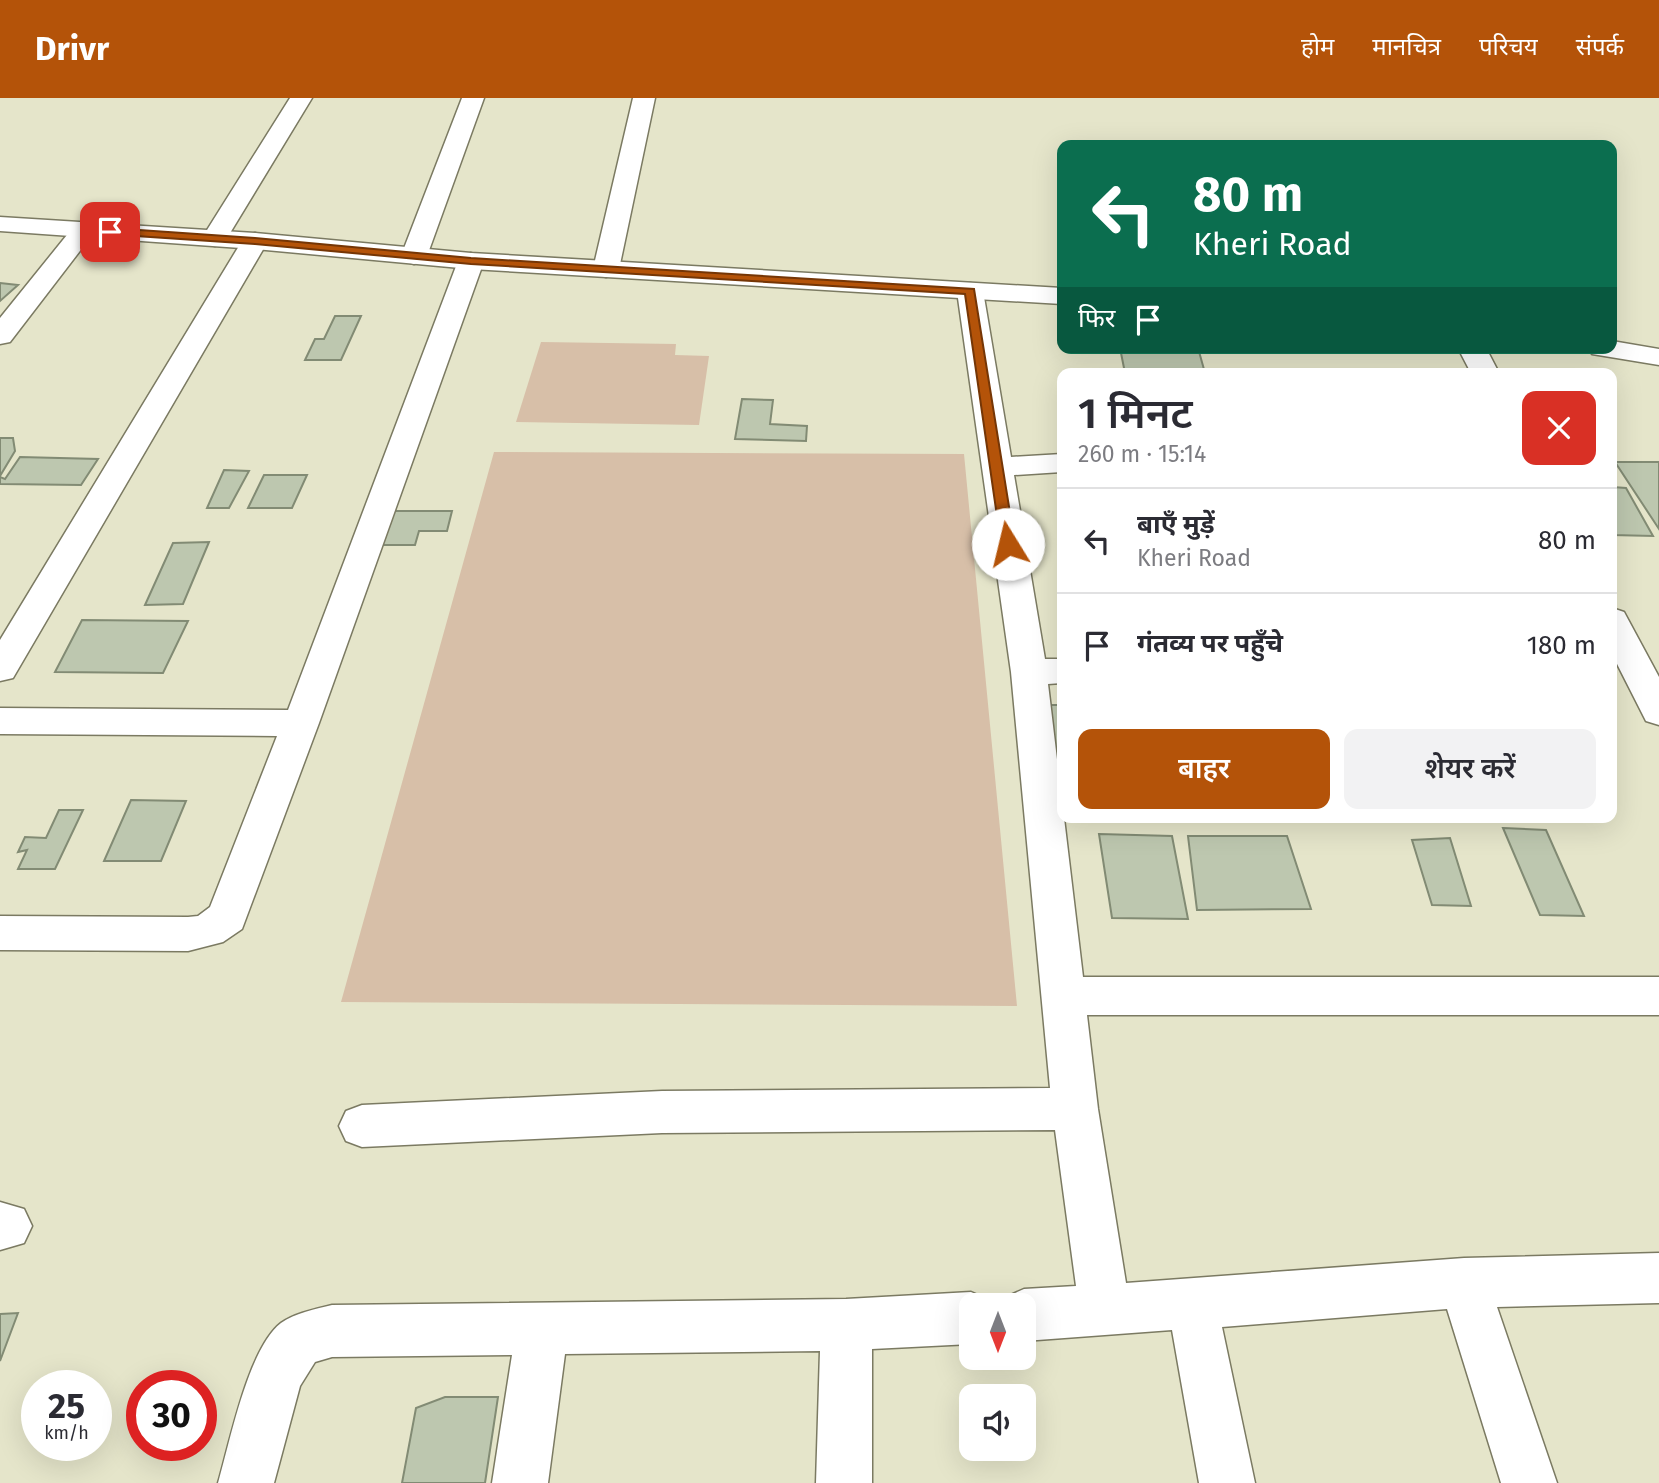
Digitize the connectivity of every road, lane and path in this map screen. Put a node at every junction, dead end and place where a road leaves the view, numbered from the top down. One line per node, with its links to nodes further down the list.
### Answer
1 (301, 98): 6 (street)
2 (473, 98): 8 (street)
3 (644, 98): 10 (street)
4 (0, 225): 5 (street)
5 (84, 230): 6 (street); 13 (street)
6 (215, 238): 7 (street)
7 (255, 241): 8 (street); 19 (street)
8 (414, 256): 9 (street)
9 (471, 261): 10 (street); 23 (street)
10 (606, 269): 11 (street)
11 (970, 291): 12 (street); 17 (street)
12 (1057, 296)
13 (0, 336)
14 (1617, 350): 15 (street)
15 (1659, 357)
16 (1057, 463): 17 (street)
17 (996, 467): 20 (street)
18 (1617, 630): 21 (street)
19 (0, 669)
20 (1045, 672): 25 (street)
21 (1659, 712)
22 (0, 722): 23 (street)
23 (301, 723): 24 (street)
24 (0, 933)
25 (1063, 996): 26 (street); 27 (street)
26 (1659, 996)
27 (1076, 1109): 28 (street); 32 (street)
28 (362, 1126)
29 (1659, 1278): 30 (street)
30 (1464, 1283): 31 (street); 41 (street)
31 (1192, 1303): 32 (street); 40 (street)
32 (1105, 1310): 33 (street)
33 (1036, 1314)
34 (959, 1319): 35 (street)
35 (846, 1325): 36 (street); 39 (street)
36 (542, 1330): 37 (street); 38 (street)
37 (246, 1483)
38 (520, 1483)
39 (844, 1483)
40 (1227, 1483)
41 (1529, 1483)

